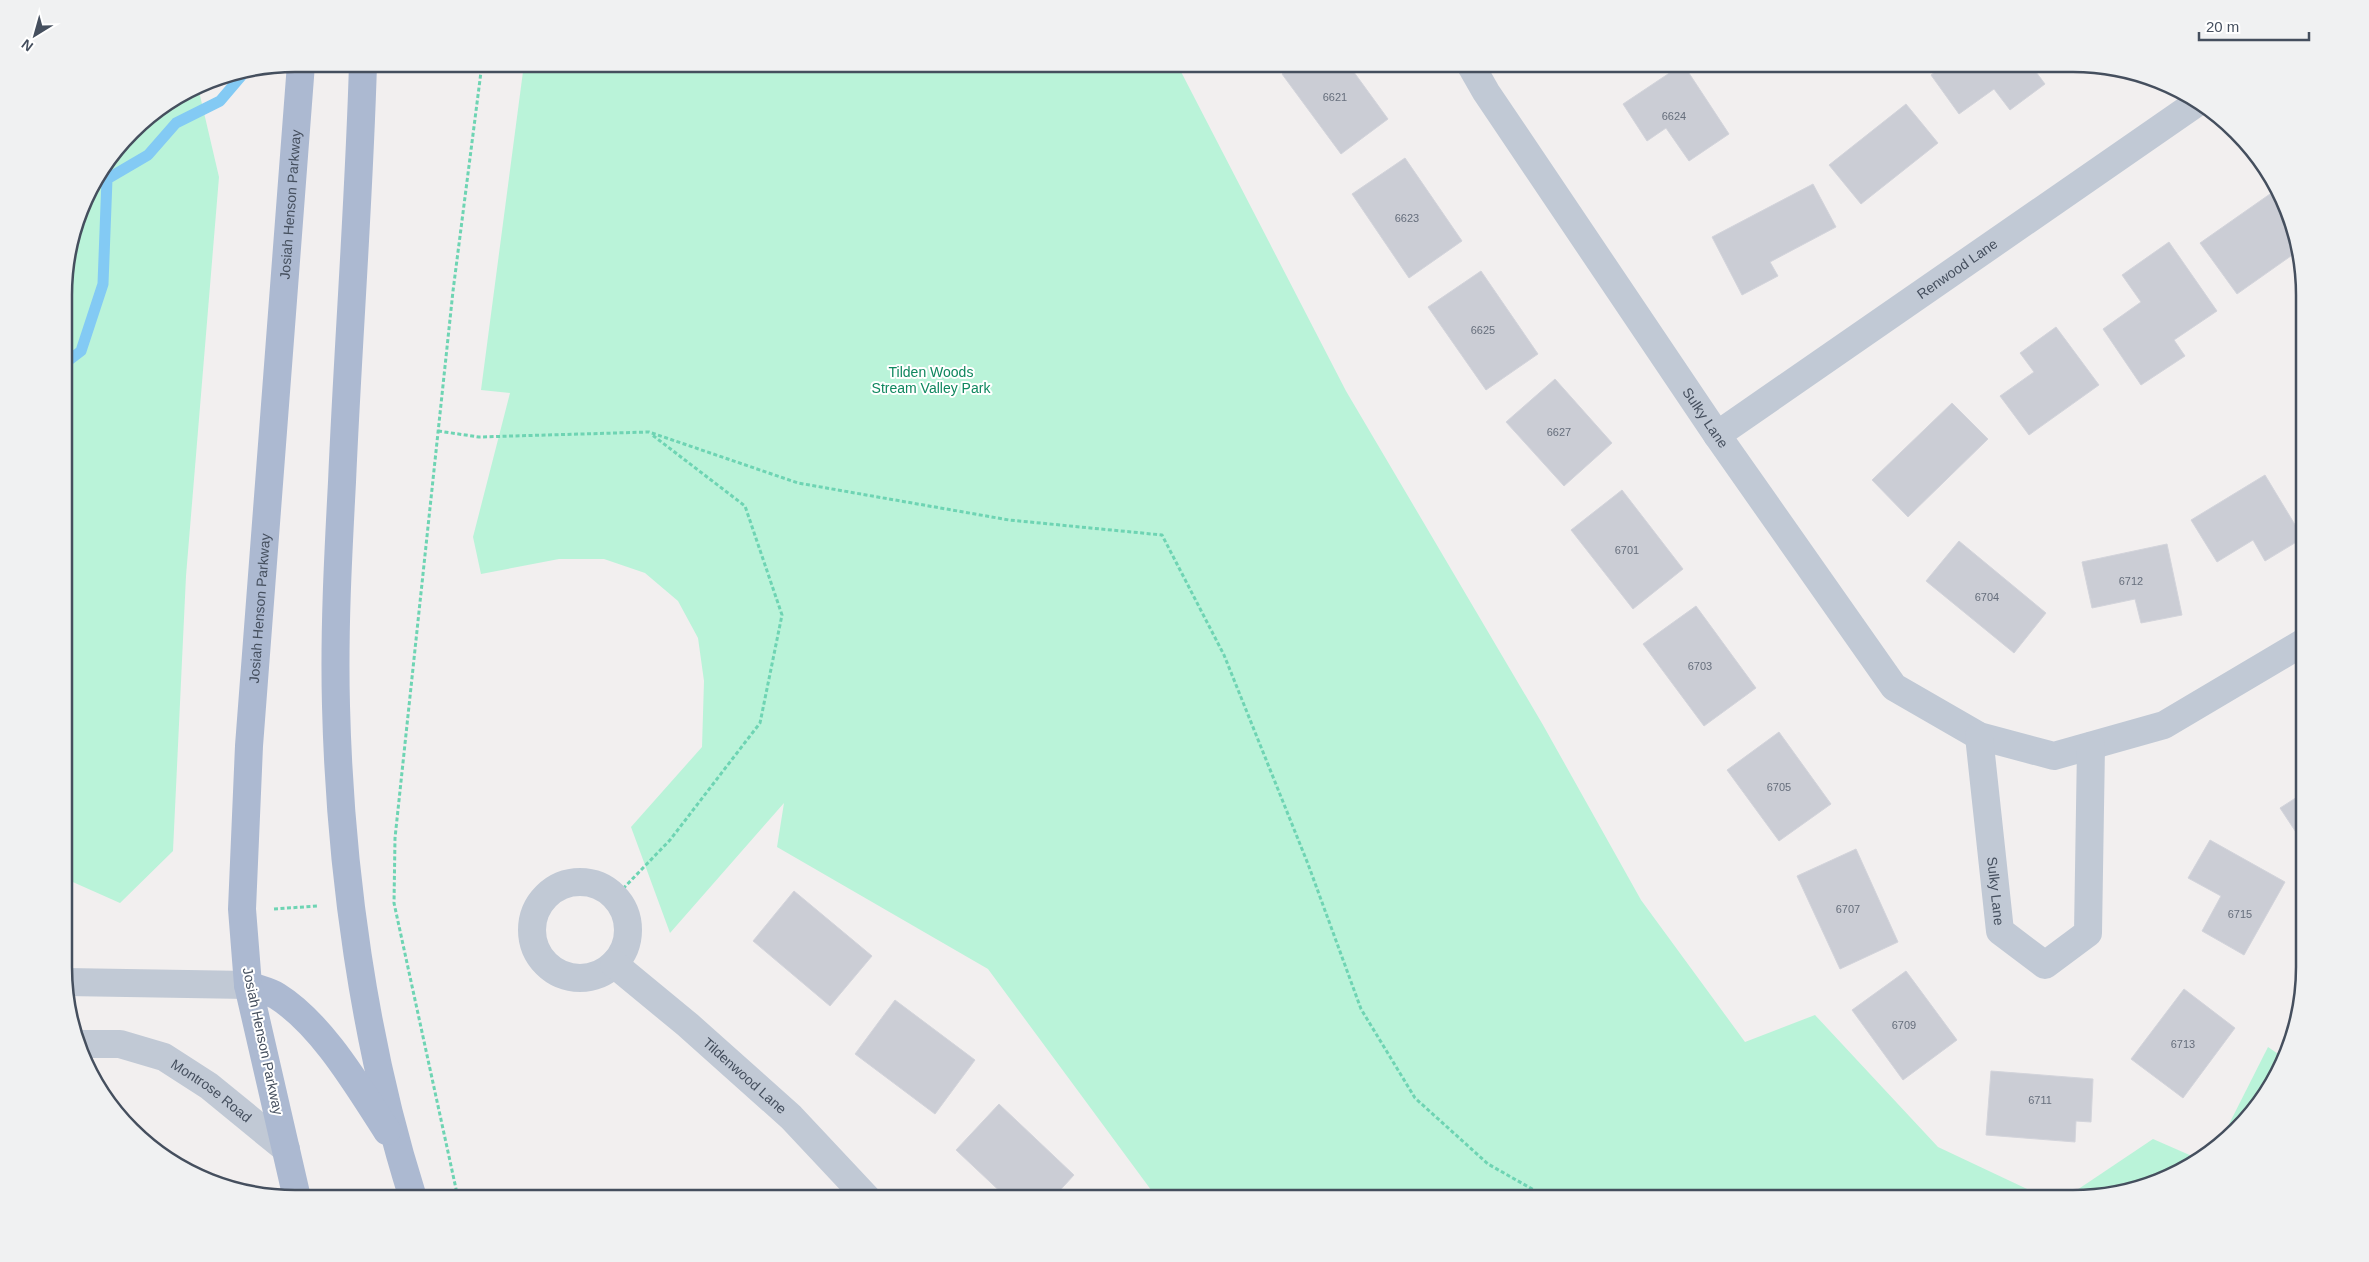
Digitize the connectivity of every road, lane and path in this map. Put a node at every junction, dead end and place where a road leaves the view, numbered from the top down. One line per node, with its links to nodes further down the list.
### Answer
1 (300, 72): 17 (main road, Josiah Henson Parkway)
2 (363, 72): 19 (main road)
3 (481, 72): 6 (path)
4 (1475, 72): 8 (street, Sulky Lane)
5 (2192, 106): 8 (street, Renwood Lane)
6 (438, 431): 7 (path); 23 (path)
7 (648, 432): 12 (path); 25 (path)
8 (1717, 435): 10 (street, Sulky Lane)
9 (2296, 647): 11 (street, Sulky Lane)
10 (1979, 736): 11 (street, Sulky Lane); 11 (street, Sulky Lane)
11 (2091, 746)
12 (614, 898): 15 (street); 15 (street)
13 (318, 906): 14 (path)
14 (270, 909)
15 (614, 964): 24 (street, Tildenwood Lane)
16 (73, 982): 17 (street)
17 (248, 985): 19 (main road); 20 (main road, Josiah Henson Parkway)
18 (87, 1044): 20 (street, Montrose Road)
19 (396, 1144): 22 (main road)
20 (286, 1149): 21 (main road)
21 (295, 1190)
22 (410, 1190)
23 (456, 1190)
24 (859, 1190)
25 (1534, 1190)

